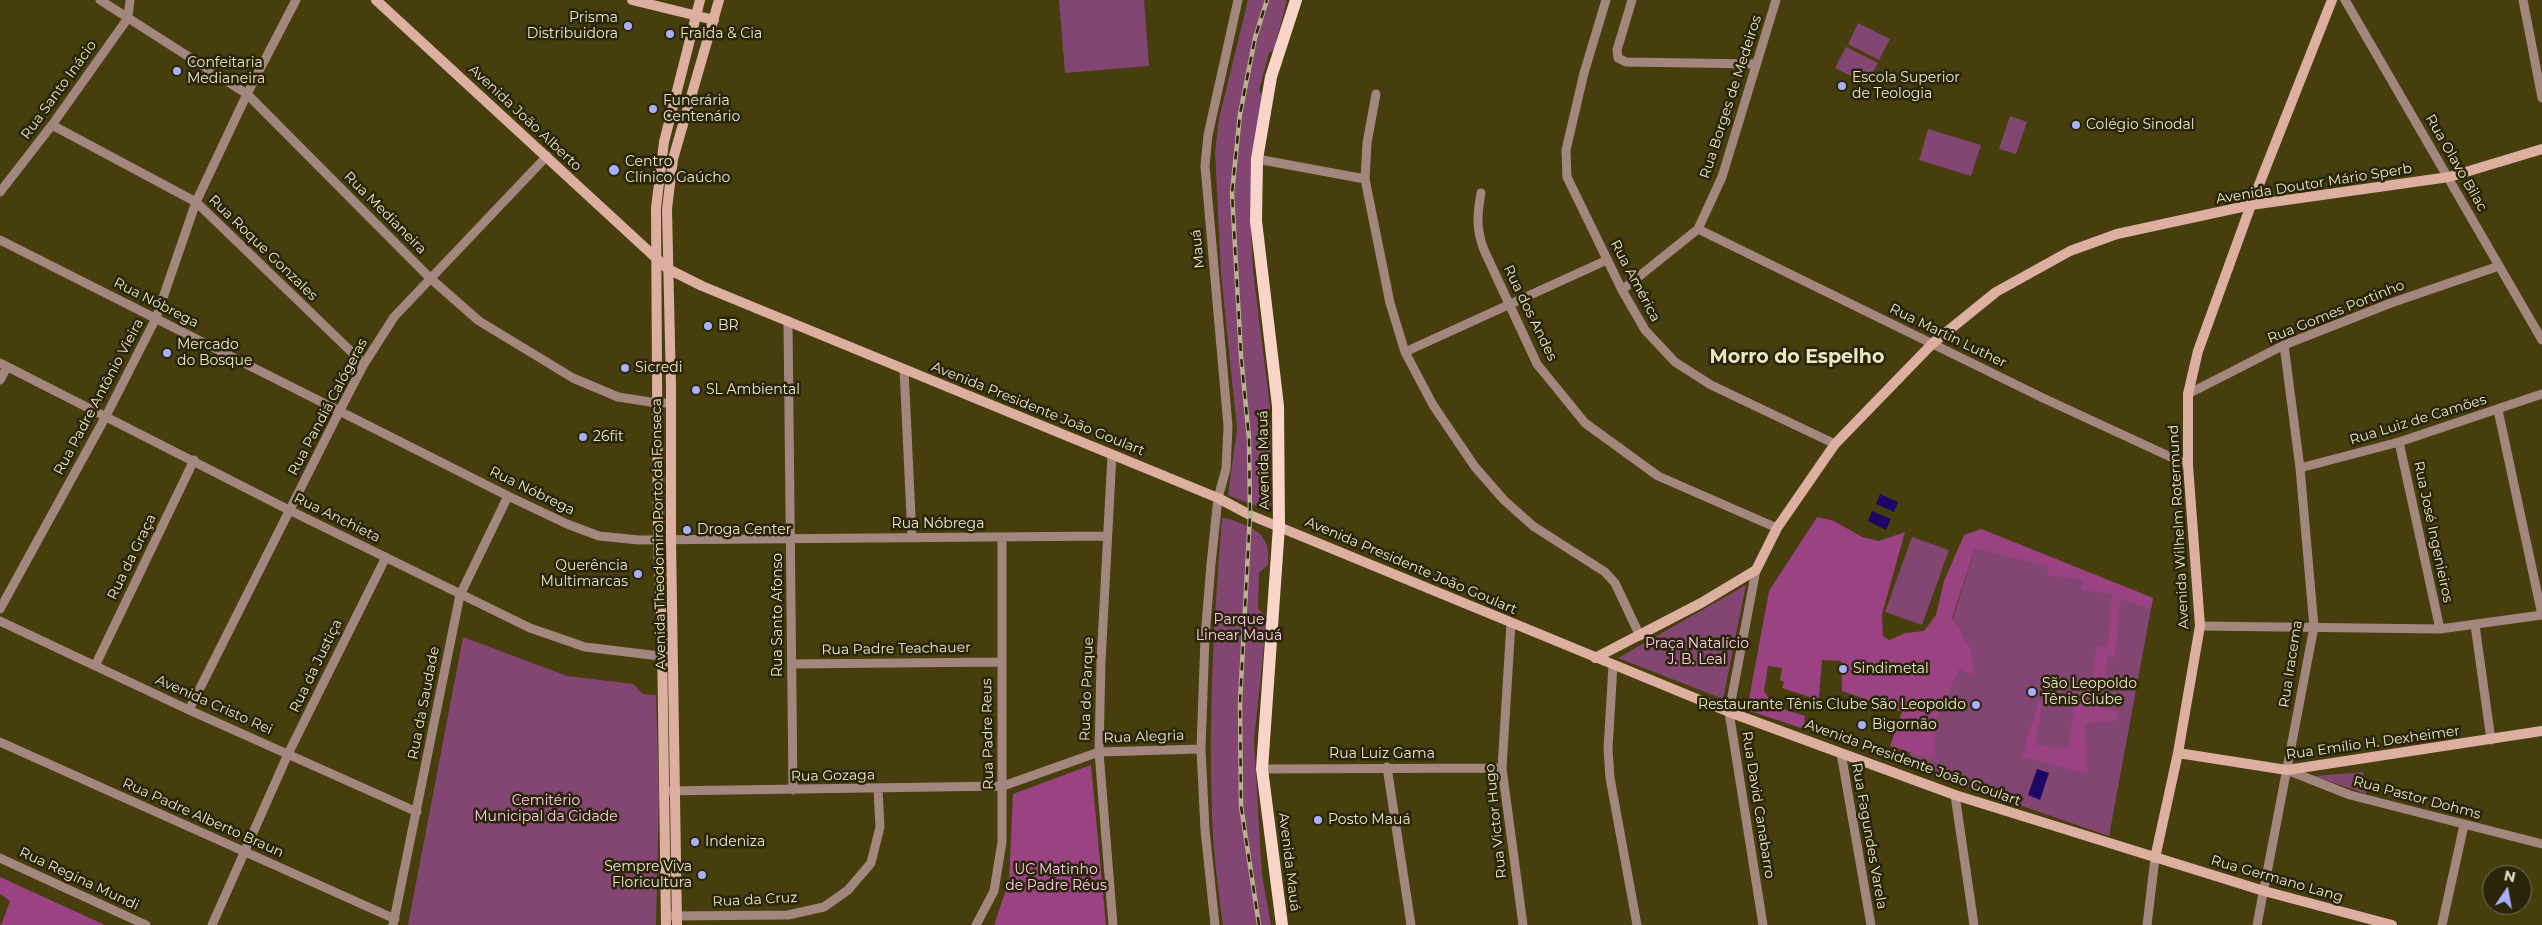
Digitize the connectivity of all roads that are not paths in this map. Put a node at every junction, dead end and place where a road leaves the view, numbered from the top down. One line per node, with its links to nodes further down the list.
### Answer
1 (100, 0): 17 (street, Rua Medianeira)
2 (130, 0): 17 (street, Rua Santo Inácio)
3 (296, 0): 20 (street, Rua Padre Antônio Vieira)
4 (376, 0): 29 (street, Avenida João Alberto)
5 (632, 0): 16 (street)
6 (700, 0): 16 (street, Avenida Theodomiro Porto da Fonseca)
7 (719, 0): 18 (street, Avenida Theodomiro Porto da Fonseca)
8 (1238, 0): 80 (street, Mauá)
9 (1296, 0): 30 (main road, Avenida Mauá)
10 (1606, 0): 42 (street, Rua América)
11 (1632, 0): 19 (street)
12 (1776, 0): 19 (street, Rua Borges de Medeiros)
13 (2332, 0): 36 (street, Avenida Wilhelm Rotermund)
14 (2345, 0): 31 (street, Rua Olavo Bilac)
15 (2523, 0): 24 (street)
16 (696, 15): 18 (street); 21 (street, Avenida Theodomiro Porto da Fonseca)
17 (128, 18): 20 (street, Rua Medianeira); 25 (street, Rua Santo Inácio)
18 (714, 20): 23 (street, Avenida Theodomiro Porto da Fonseca)
19 (1756, 64): 39 (street, Rua Borges de Medeiros)
20 (247, 94): 35 (street, Rua Padre Antônio Vieira); 45 (street, Rua Medianeira)
21 (675, 94): 23 (street); 26 (street, Avenida Theodomiro Porto da Fonseca)
22 (1376, 94): 32 (street)
23 (690, 97): 27 (street, Avenida Theodomiro Porto da Fonseca)
24 (2542, 98)
25 (52, 125): 33 (street, Rua Santo Inácio); 35 (street, Rua Roque Gonzales)
26 (667, 128): 27 (street); 37 (street, Avenida Theodomiro Porto da Fonseca)
27 (681, 132): 38 (street, Avenida Theodomiro Porto da Fonseca)
28 (2542, 149): 31 (street, Avenida Doutor Mário Sperb)
29 (547, 156): 41 (street, Avenida João Alberto); 45 (street, Rua Pandiá Calógeras)
30 (1258, 159): 32 (street); 82 (main road, Avenida Mauá)
31 (2449, 177): 36 (street, Avenida Doutor Mário Sperb); 43 (street, Rua Olavo Bilac)
32 (1365, 180): 55 (street)
33 (0, 192)
34 (1482, 193): 47 (street, Rua dos Andes)
35 (196, 202): 50 (street, Rua Padre Antônio Vieira); 58 (street, Rua Roque Gonzales)
36 (2251, 205): 53 (street, Avenida Doutor Mário Sperb); 62 (street, Avenida Wilhelm Rotermund)
37 (656, 208): 38 (street); 41 (street, Avenida Theodomiro Porto da Fonseca)
38 (667, 209): 44 (street, Avenida Theodomiro Porto da Fonseca)
39 (1698, 229): 46 (street); 53 (street, Rua Martin Luther)
40 (0, 240): 50 (street, Rua Nóbrega)
41 (656, 257): 44 (street, Avenida João Alberto); 49 (street, Avenida Theodomiro Porto da Fonseca)
42 (1608, 260): 46 (street, Rua América); 47 (street)
43 (2499, 266): 52 (street, Rua Olavo Bilac); 54 (street, Rua Gomes Portinho)
44 (668, 269): 48 (street, Avenida Theodomiro Porto da Fonseca); 51 (street, Avenida Presidente João Goulart)
45 (430, 278): 58 (street, Rua Pandiá Calógeras); 64 (street, Rua Medianeira)
46 (1622, 290): 72 (street, Rua América)
47 (1510, 304): 55 (street); 83 (street, Rua dos Andes)
48 (669, 305): 49 (street); 56 (street, Avenida Theodomiro Porto da Fonseca)
49 (656, 306): 57 (street, Avenida Theodomiro Porto da Fonseca)
50 (156, 318): 66 (street, Rua Nóbrega); 68 (street, Rua Padre Antônio Vieira)
51 (788, 321): 60 (street, Avenida Presidente João Goulart); 87 (street, Rua Santo Afonso)
52 (2541, 336)
53 (1933, 343): 72 (street, Avenida Doutor Mário Sperb); 75 (street, Rua Martin Luther)
54 (2284, 345): 62 (street, Rua Gomes Portinho); 76 (street, Rua Iracema)
55 (1405, 352): 105 (street)
56 (671, 359): 57 (street); 65 (street, Avenida Theodomiro Porto da Fonseca)
57 (657, 360): 64 (street, Avenida Theodomiro Porto da Fonseca)
58 (364, 364): 66 (street, Rua Pandiá Calógeras)
59 (4, 365): 61 (street); 68 (street, Rua Anchieta)
60 (904, 368): 73 (street, Avenida Presidente João Goulart); 85 (street)
61 (0, 380)
62 (2188, 394): 75 (street, Avenida Wilhelm Rotermund)
63 (2542, 394): 67 (street, Rua Luiz de Camões)
64 (657, 403): 65 (street, Rua Medianeira); 70 (street, Avenida Theodomiro Porto da Fonseca)
65 (671, 403): 69 (street, Avenida Theodomiro Porto da Fonseca)
66 (340, 410): 79 (street, Rua Nóbrega); 81 (street, Rua Pandiá Calógeras)
67 (2498, 410): 71 (street, Rua Luiz de Camões); 97 (street)
68 (106, 416): 74 (street, Rua Anchieta); 95 (street, Rua Padre Antônio Vieira)
69 (671, 438): 70 (street); 77 (street, Avenida Theodomiro Porto da Fonseca)
70 (657, 439): 78 (street, Avenida Theodomiro Porto da Fonseca)
71 (2399, 442): 76 (street, Rua Luiz de Camões); 104 (street, Rua José Ingenieiros)
72 (1834, 444): 83 (street, Avenida Doutor Mário Sperb)
73 (1112, 454): 80 (street, Avenida Presidente João Goulart); 84 (street, Rua do Parque)
74 (194, 460): 81 (street, Rua Anchieta); 112 (street, Rua da Graça)
75 (2188, 465): 102 (street, Avenida Wilhelm Rotermund)
76 (2300, 468): 103 (street, Rua Iracema)
77 (671, 486): 78 (street); 89 (street, Avenida Theodomiro Porto da Fonseca)
78 (658, 487): 88 (street, Avenida Theodomiro Porto da Fonseca)
79 (508, 496): 88 (street, Rua Nóbrega); 94 (street, Rua da Saudade)
80 (1218, 498): 82 (street, Avenida Presidente João Goulart); 122 (street)
81 (289, 510): 90 (street, Rua Anchieta); 115 (street, Rua Pandiá Calógeras)
82 (1280, 526): 100 (street, Avenida Presidente João Goulart); 128 (main road, Avenida Mauá)
83 (1777, 528): 91 (street, Avenida Doutor Mário Sperb)
84 (1107, 536): 86 (street, Rua Nóbrega); 123 (street, Rua do Parque)
85 (912, 537): 86 (street, Rua Nóbrega); 87 (street, Rua Nóbrega)
86 (1002, 538): 109 (street, Rua Padre Reus)
87 (791, 539): 89 (street, Rua Nóbrega); 110 (street, Rua Santo Afonso)
88 (658, 540): 89 (street, Rua Nóbrega); 93 (street, Avenida Theodomiro Porto da Fonseca)
89 (671, 540): 92 (street, Avenida Theodomiro Porto da Fonseca)
90 (386, 557): 94 (street, Rua Anchieta); 126 (street, Rua da Justiça)
91 (1756, 570): 105 (street); 116 (street, Rua David Canabarro)
92 (672, 581): 93 (street); 96 (street, Avenida Theodomiro Porto da Fonseca)
93 (660, 583): 98 (street, Avenida Theodomiro Porto da Fonseca)
94 (460, 594): 106 (street, Rua Anchieta); 136 (street, Rua da Saudade)
95 (0, 609)
96 (673, 615): 98 (street); 107 (street, Avenida Theodomiro Porto da Fonseca)
97 (2542, 615): 101 (street)
98 (661, 616): 106 (street, Avenida Theodomiro Porto da Fonseca)
99 (0, 621): 112 (street, Avenida Cristo Rei)
100 (1510, 623): 108 (street, Avenida Presidente João Goulart); 129 (street, Rua Victor Hugo)
101 (2475, 625): 104 (street); 118 (street)
102 (2200, 626): 103 (street); 125 (street, Avenida Wilhelm Rotermund)
103 (2314, 627): 104 (street); 130 (street, Rua Iracema)
104 (2440, 629)
105 (1640, 636): 108 (street)
106 (662, 657): 107 (street, Rua Anchieta); 114 (street, Avenida Theodomiro Porto da Fonseca)
107 (675, 657): 113 (street, Avenida Theodomiro Porto da Fonseca)
108 (1595, 658): 111 (street, Avenida Presidente João Goulart)
109 (1001, 662): 110 (street, Rua Padre Teachauer); 131 (street, Rua Padre Reus)
110 (792, 664): 133 (street, Rua Santo Afonso)
111 (1613, 665): 116 (street, Avenida Presidente João Goulart); 158 (street)
112 (95, 666): 115 (street, Avenida Cristo Rei)
113 (675, 700): 114 (street); 121 (street, Avenida Theodomiro Porto da Fonseca)
114 (663, 701): 120 (street, Avenida Theodomiro Porto da Fonseca)
115 (189, 710): 126 (street, Avenida Cristo Rei)
116 (1729, 712): 124 (street, Avenida Presidente João Goulart); 159 (street, Rua David Canabarro)
117 (2542, 731): 118 (street, Rua Emílio H. Dexheimer)
118 (2491, 740): 130 (street, Rua Emílio H. Dexheimer)
119 (0, 742): 141 (street, Rua Padre Alberto Braun)
120 (664, 746): 121 (street); 134 (street, Avenida Theodomiro Porto da Fonseca)
121 (675, 746): 134 (street, Avenida Theodomiro Porto da Fonseca)
122 (1201, 748): 123 (street, Rua Alegria); 154 (street)
123 (1099, 752): 131 (street, Rua Alegria); 153 (street, Rua do Parque)
124 (1840, 753): 135 (street, Avenida Presidente João Goulart); 160 (street, Rua Fagundes Varela)
125 (2178, 753): 130 (street, Rua Emílio H. Dexheimer); 143 (street, Avenida Wilhelm Rotermund)
126 (288, 754): 136 (street, Avenida Cristo Rei); 141 (street, Rua da Justiça)
127 (1386, 767): 128 (street, Rua Luiz Gama); 129 (street, Rua Luiz Gama); 156 (street)
128 (1262, 768): 155 (main road, Avenida Mauá)
129 (1502, 768): 157 (street, Rua Victor Hugo)
130 (2287, 770): 137 (street, Rua Pastor Dohms); 146 (street, Rua Iracema)
131 (1003, 786): 132 (street, Rua Gozaga); 152 (street, Rua Padre Reus)
132 (878, 789): 133 (street, Rua Gozaga); 148 (street, Rua da Cruz)
133 (793, 790): 134 (street, Rua Gozaga)
134 (670, 791): 138 (street, Avenida Theodomiro Porto da Fonseca); 139 (street, Avenida Theodomiro Porto da Fonseca)
135 (1955, 795): 143 (street, Avenida Presidente João Goulart); 161 (street)
136 (417, 812): 149 (street, Rua da Saudade)
137 (2464, 825): 140 (street, Rua Pastor Dohms); 165 (street)
138 (665, 836): 139 (street); 144 (street, Avenida Theodomiro Porto da Fonseca)
139 (676, 836): 145 (street, Avenida Theodomiro Porto da Fonseca)
140 (2542, 844)
141 (244, 852): 149 (street, Rua Padre Alberto Braun); 151 (street, Rua da Justiça)
142 (0, 858): 150 (street, Rua Regina Mundi)
143 (2155, 858): 146 (street, Rua Germano Lang); 162 (street, Avenida Wilhelm Rotermund)
144 (666, 887): 145 (street); 147 (street, Avenida Theodomiro Porto da Fonseca)
145 (677, 887): 148 (street, Avenida Theodomiro Porto da Fonseca)
146 (2264, 891): 163 (street, Rua Iracema); 164 (street, Rua Germano Lang)
147 (666, 921): 148 (street, Rua da Cruz)
148 (677, 921)
149 (394, 922)
150 (146, 925)
151 (212, 925)
152 (976, 925)
153 (1113, 925)
154 (1215, 925)
155 (1282, 925)
156 (1411, 925)
157 (1523, 925)
158 (1637, 925)
159 (1763, 925)
160 (1871, 925)
161 (1974, 925)
162 (2147, 925)
163 (2257, 925)
164 (2392, 925)
165 (2442, 925)

